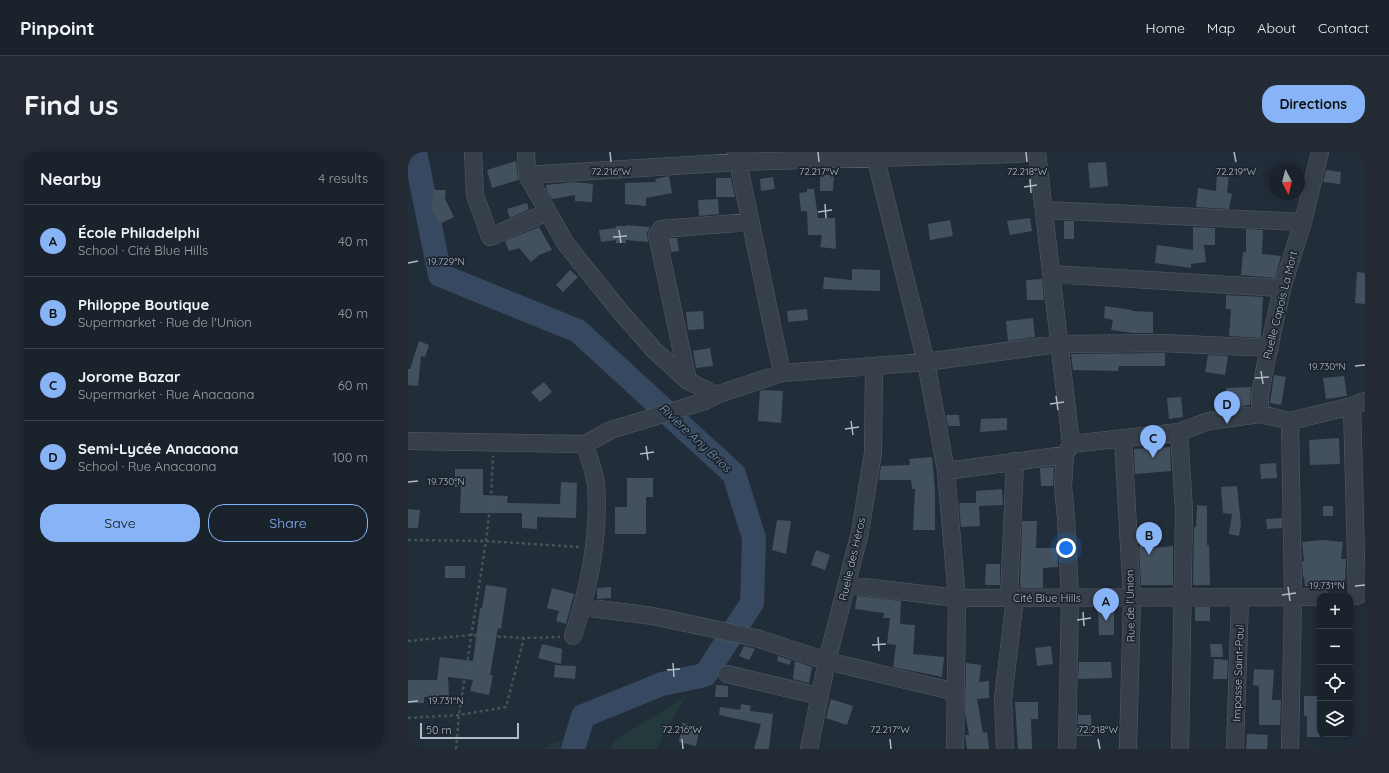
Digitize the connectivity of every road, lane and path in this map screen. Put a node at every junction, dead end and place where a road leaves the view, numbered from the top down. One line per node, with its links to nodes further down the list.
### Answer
1 (473, 152): 10 (street)
2 (526, 152): 8 (street)
3 (1037, 152): 5 (street); 9 (street)
4 (1320, 152): 12 (street, Ruelle Capois La Mort)
5 (1015, 153): 6 (street)
6 (874, 155): 7 (street); 17 (street)
7 (737, 157): 8 (street); 11 (street)
8 (527, 175): 10 (street)
9 (1044, 210): 12 (street); 13 (street)
10 (548, 212): 20 (street)
11 (750, 222): 19 (street); 20 (street)
12 (1303, 222): 14 (street, Ruelle Capois La Mort)
13 (1051, 274): 14 (street); 15 (street)
14 (1282, 288): 16 (street, Ruelle Capois La Mort)
15 (1058, 344): 16 (street); 17 (street); 30 (street)
16 (1270, 348): 23 (street, Ruelle Capois La Mort)
17 (926, 362): 18 (street); 32 (street)
18 (874, 367): 19 (street); 36 (street, Ruelle des Héros)
19 (782, 373): 21 (street)
20 (688, 381): 21 (street)
21 (711, 398): 29 (street)
22 (1359, 404): 24 (street); 37 (street)
23 (1260, 414): 24 (street); 25 (street)
24 (1290, 421): 38 (street)
25 (1179, 432): 26 (street); 44 (street)
26 (1123, 438): 30 (street); 43 (street, Rue de l'Union)
27 (408, 441): 28 (street)
28 (494, 443): 29 (street); 34 (path)
29 (585, 444): 35 (street)
30 (1068, 450): 31 (street); 42 (street)
31 (1015, 461): 32 (street); 41 (street)
32 (946, 471): 40 (street)
33 (408, 540): 34 (path)
34 (486, 541): 35 (path); 47 (path)
35 (594, 548): 46 (street)
36 (847, 585): 40 (street, Cité Blue Hills); 51 (street, Ruelle des Héros)
37 (1357, 596)
38 (1293, 597): 39 (street, Cité Blue Hills); 45 (street, Cité Blue Hills); 65 (street)
39 (1317, 597)
40 (957, 598): 41 (street, Cité Blue Hills); 53 (street)
41 (1012, 598): 42 (street, Cité Blue Hills); 60 (street)
42 (1070, 598): 43 (street, Cité Blue Hills); 61 (street)
43 (1132, 598): 44 (street, Cité Blue Hills); 62 (street, Rue de l'Union)
44 (1184, 598): 45 (street, Cité Blue Hills); 63 (street)
45 (1240, 598): 64 (street, Impasse Saint-Paul)
46 (583, 607): 48 (street); 51 (street)
47 (471, 635): 49 (path); 50 (path); 55 (path)
48 (573, 636): 49 (path)
49 (524, 638): 55 (path)
50 (408, 641)
51 (827, 661): 53 (street); 54 (street, Ruelle des Héros)
52 (727, 674): 54 (street)
53 (956, 692): 59 (street)
54 (819, 696): 58 (street, Ruelle des Héros)
55 (459, 715): 56 (path); 57 (path)
56 (408, 718)
57 (456, 749)
58 (809, 749)
59 (955, 749)
60 (1005, 749)
61 (1067, 749)
62 (1128, 749)
63 (1180, 749)
64 (1235, 749)
65 (1290, 749)

